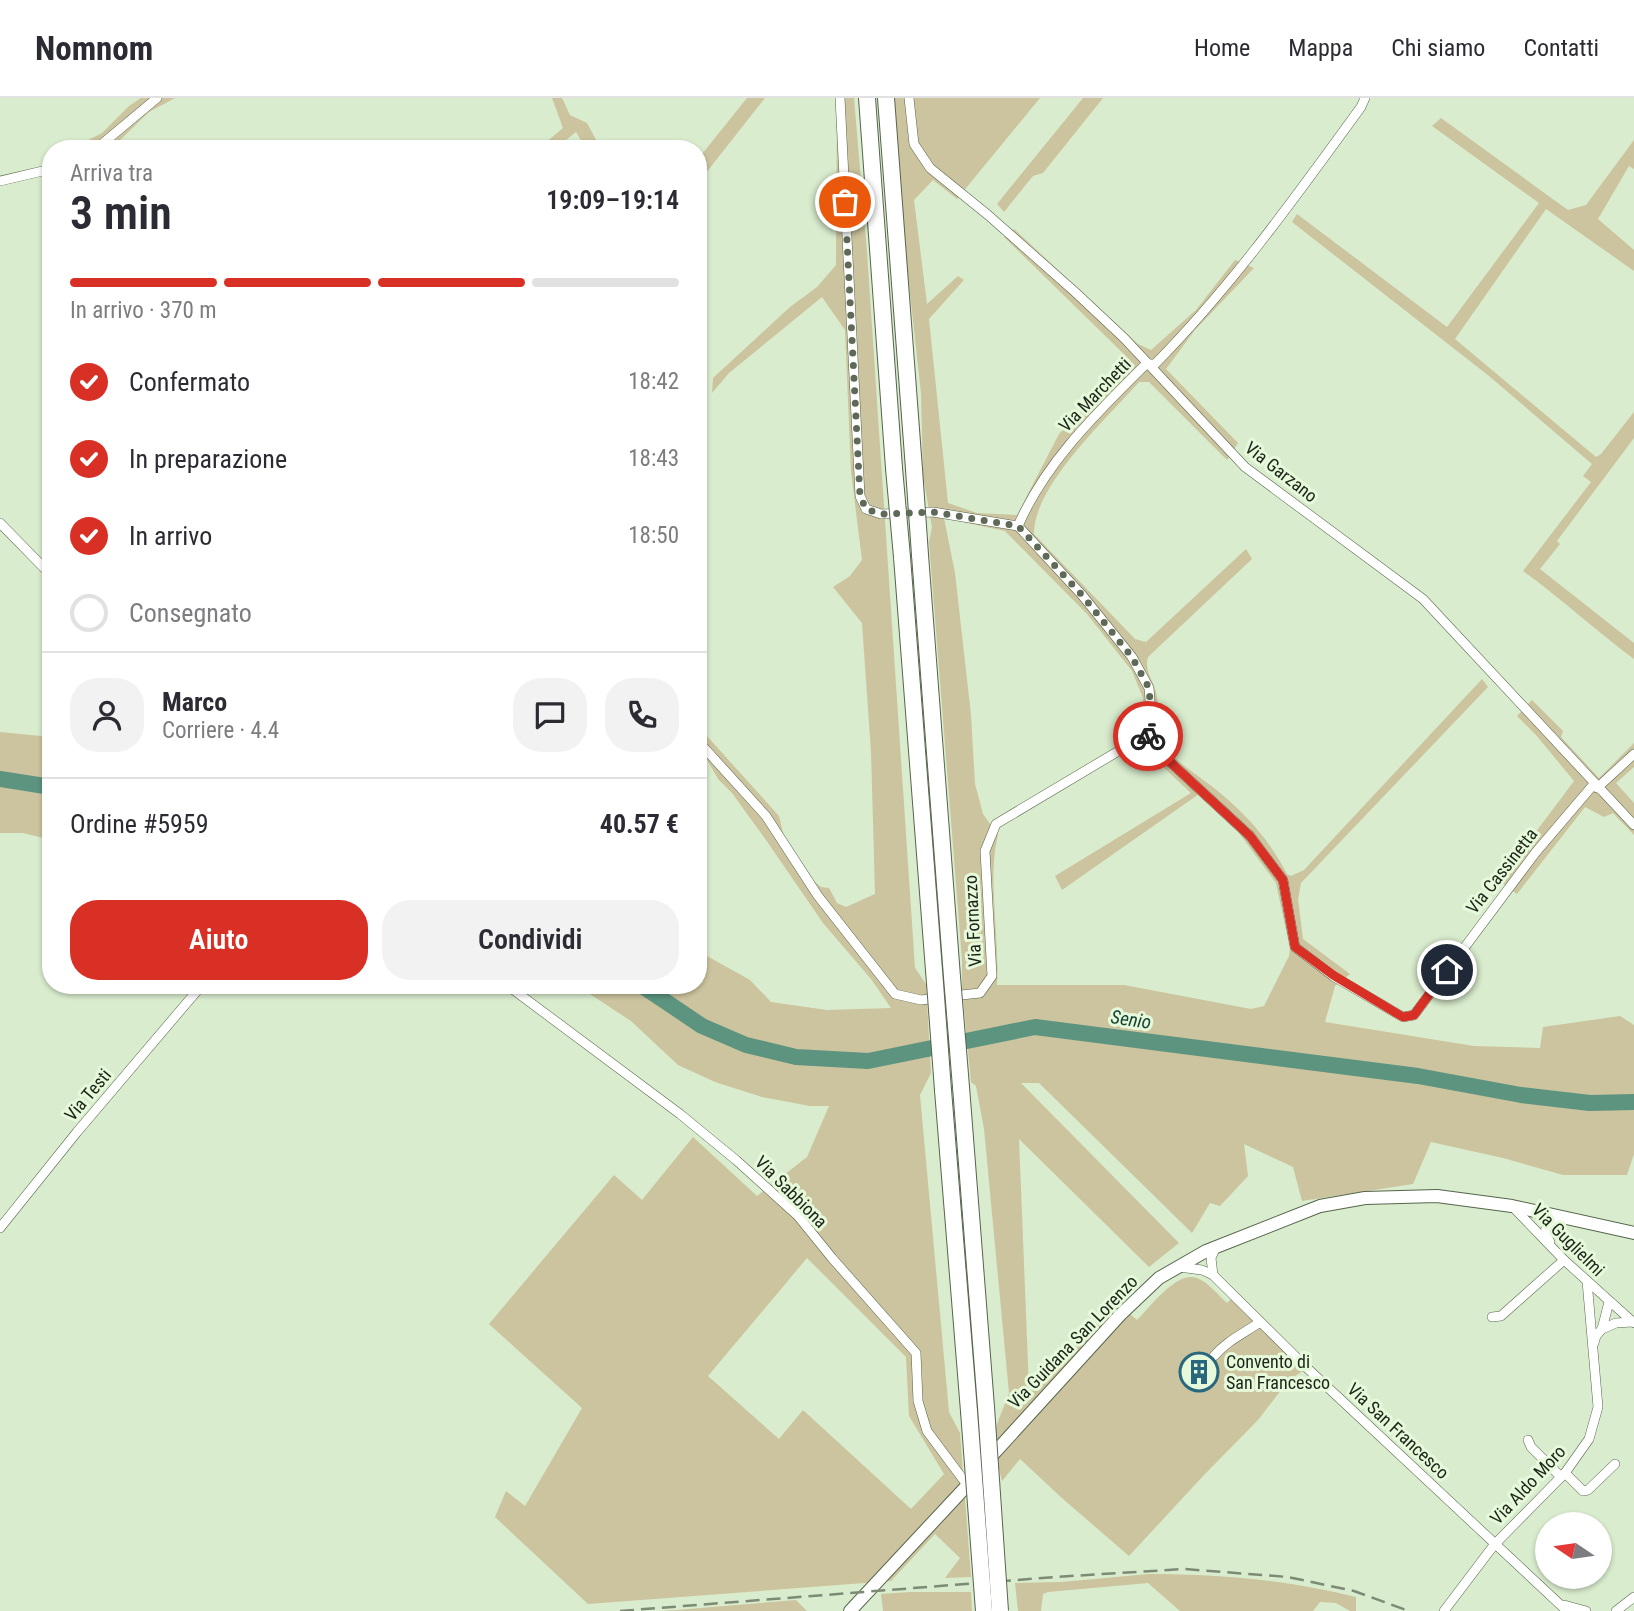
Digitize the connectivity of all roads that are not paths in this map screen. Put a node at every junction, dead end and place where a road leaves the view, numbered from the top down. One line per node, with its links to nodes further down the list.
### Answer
1 (157, 98): 7 (street)
2 (840, 98): 12 (street)
3 (867, 98): 39 (highway, bridge)
4 (886, 98): 39 (highway, bridge)
5 (909, 98): 10 (street, Via Garzano)
6 (1365, 98): 10 (street, Via Marchetti)
7 (107, 140)
8 (42, 171): 9 (street)
9 (0, 181)
10 (1146, 364): 12 (street, Via Marchetti); 17 (street, Via Garzano)
11 (0, 523): 13 (street)
12 (1018, 526): 14 (street)
13 (42, 566)
14 (1147, 734): 15 (street, Via Fornazzo); 17 (street, Via Cassinetta)
15 (707, 751)
16 (1634, 754): 17 (street, Via Cassinetta)
17 (1595, 786): 18 (street, Via Garzano)
18 (1634, 825)
19 (194, 994): 23 (street, Via Testi)
20 (519, 994): 43 (street, Via Sabbiona)
21 (1512, 1206): 22 (street, Via Guidana San Lorenzo); 25 (street, Via Guidana San Lorenzo); 26 (street, Via Guglielmi)
22 (1559, 1216): 24 (street, Via Guidana San Lorenzo); 26 (street)
23 (0, 1228)
24 (1634, 1233)
25 (1217, 1246): 28 (street, Via Guidana San Lorenzo); 29 (street)
26 (1554, 1249): 27 (street, Via Guglielmi)
27 (1564, 1260): 30 (street, Via Guglielmi); 32 (street)
28 (1177, 1267): 29 (street); 43 (street, Via Guidana San Lorenzo)
29 (1213, 1275): 33 (street, Via San Francesco)
30 (1587, 1281): 31 (street, Via Guglielmi); 34 (street, Via Aldo Moro)
31 (1609, 1302): 34 (street); 35 (street, Via Guglielmi); 36 (street)
32 (1492, 1317)
33 (1260, 1322): 38 (street); 44 (street, Via San Francesco)
34 (1591, 1323): 37 (street, Via Aldo Moro)
35 (1633, 1323): 36 (street)
36 (1602, 1329): 37 (street)
37 (1593, 1348): 42 (street, Via Aldo Moro)
38 (1214, 1356)
39 (977, 1409): 48 (highway, bridge); 49 (highway, bridge)
40 (1528, 1440): 42 (street)
41 (1615, 1464): 42 (street)
42 (1563, 1475): 44 (street, Via Aldo Moro)
43 (968, 1486): 47 (street, Via Guidana San Lorenzo)
44 (1494, 1545): 46 (street, Via San Francesco); 50 (street, Via Aldo Moro)
45 (1634, 1597): 52 (street)
46 (1564, 1607): 51 (street, Via San Francesco)
47 (850, 1611)
48 (984, 1611)
49 (1000, 1611)
50 (1444, 1611)
51 (1586, 1611)
52 (1616, 1611)

